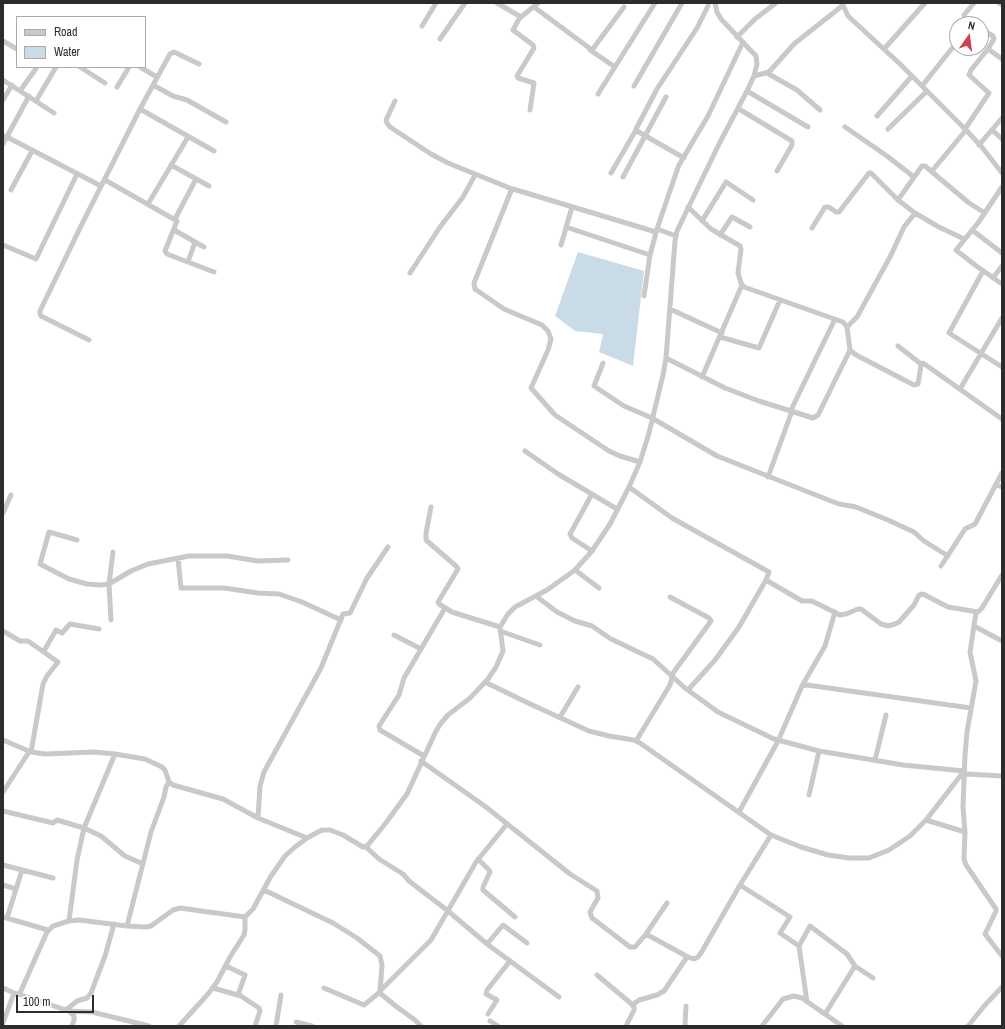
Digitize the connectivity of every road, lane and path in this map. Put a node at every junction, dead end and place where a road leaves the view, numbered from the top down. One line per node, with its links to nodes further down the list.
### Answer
1 (436, 3): 19 (street)
2 (465, 3): 22 (street)
3 (497, 3): 18 (street)
4 (654, 3): 34 (street)
5 (682, 3): 48 (street)
6 (715, 3): 16 (street)
7 (776, 3): 21 (street)
8 (925, 3): 27 (street)
9 (974, 3): 17 (street)
10 (999, 3): 14 (street)
11 (706, 4): 16 (street); 71 (street)
12 (842, 4): 27 (street); 40 (street)
13 (536, 5): 18 (street); 28 (street)
14 (1002, 5)
15 (624, 7): 28 (street)
16 (716, 10): 21 (street)
17 (964, 16)
18 (520, 17): 62 (street)
19 (422, 26)
20 (989, 35): 25 (street)
21 (737, 37): 24 (street)
22 (440, 39)
23 (3, 41): 26 (street)
24 (743, 42): 41 (street); 82 (street)
25 (989, 47)
26 (16, 48)
27 (884, 49): 42 (street)
28 (590, 50): 34 (street)
29 (989, 50): 32 (street)
30 (949, 52): 49 (street)
31 (982, 56): 72 (street)
32 (1002, 59)
33 (199, 64): 43 (street)
34 (615, 67): 54 (street)
35 (36, 68): 51 (street)
36 (55, 68): 58 (street)
37 (128, 68): 50 (street)
38 (142, 68): 43 (street)
39 (86, 69): 45 (street)
40 (767, 73): 41 (street); 63 (street)
41 (754, 76): 53 (street)
42 (912, 76): 49 (street); 65 (street)
43 (157, 77): 47 (street)
44 (3, 80): 46 (street)
45 (105, 83)
46 (12, 85): 51 (street); 57 (street)
47 (153, 85): 60 (street); 67 (street)
48 (634, 86)
49 (922, 86): 52 (street)
50 (117, 87)
51 (20, 91): 55 (street)
52 (927, 91): 70 (street); 72 (street)
53 (748, 92): 61 (street); 68 (street)
54 (598, 94)
55 (29, 96): 58 (street); 75 (street)
56 (666, 97): 74 (street)
57 (3, 100)
58 (36, 101): 64 (street)
59 (395, 102): 89 (street)
60 (140, 109): 76 (street); 93 (street)
61 (739, 109): 84 (street); 103 (street)
62 (530, 110)
63 (820, 110)
64 (54, 113)
65 (877, 116)
66 (1002, 118): 73 (street)
67 (226, 122)
68 (808, 127)
69 (846, 127): 91 (street)
70 (888, 129)
71 (636, 130): 74 (street); 86 (street)
72 (965, 130): 79 (street); 85 (street)
73 (992, 130): 77 (street); 79 (street)
74 (645, 136): 82 (street); 90 (street)
75 (5, 137): 78 (street); 80 (street)
76 (188, 137): 81 (street); 83 (street)
77 (1002, 139)
78 (3, 144)
79 (979, 145): 87 (street)
80 (32, 151): 88 (street); 98 (street)
81 (214, 151)
82 (684, 158): 113 (street)
83 (171, 165): 92 (street); 101 (street)
84 (777, 171)
85 (932, 171): 91 (street); 104 (street)
86 (611, 173)
87 (1002, 173)
88 (77, 174): 94 (street); 118 (street)
89 (475, 175): 97 (street); 127 (street)
90 (623, 177)
91 (914, 178): 100 (street)
92 (196, 179): 95 (street); 106 (street)
93 (105, 180): 94 (street); 101 (street)
94 (101, 186): 138 (street)
95 (209, 186)
96 (1002, 187): 104 (street)
97 (512, 189): 102 (street); 152 (street)
98 (11, 190)
99 (754, 200): 107 (street)
100 (898, 200): 105 (street); 110 (street)
101 (148, 204): 106 (street)
102 (572, 207): 108 (street); 113 (street)
103 (688, 207): 107 (street); 115 (street)
104 (985, 212): 112 (street)
105 (915, 213): 116 (street); 136 (street)
106 (175, 218): 111 (street)
107 (702, 221): 114 (street)
108 (566, 227): 119 (street); 122 (street)
109 (750, 227): 114 (street)
110 (812, 228)
111 (174, 230): 117 (street); 123 (street)
112 (972, 230): 116 (street); 121 (street)
113 (656, 231): 115 (street); 122 (street)
114 (720, 235): 130 (street)
115 (676, 236): 133 (street)
116 (964, 239): 125 (street)
117 (195, 242): 120 (street); 123 (street)
118 (3, 245)
119 (561, 245)
120 (204, 247)
121 (1002, 253)
122 (650, 255): 131 (street)
123 (188, 262): 126 (street)
124 (1002, 266): 128 (street)
125 (983, 271): 128 (street); 141 (street)
126 (214, 272)
127 (410, 273)
128 (993, 278): 129 (street)
129 (1002, 284)
130 (742, 285): 132 (street); 137 (street)
131 (644, 296)
132 (780, 300): 135 (street); 137 (street)
133 (670, 309): 137 (street); 142 (street)
134 (1002, 318): 141 (street)
135 (836, 319): 136 (street); 148 (street)
136 (847, 327): 140 (street)
137 (721, 335): 146 (street)
138 (89, 340)
139 (898, 346): 144 (street)
140 (850, 350): 144 (street); 148 (street)
141 (982, 353): 145 (street); 147 (street)
142 (666, 358): 146 (street); 149 (street)
143 (603, 363): 149 (street)
144 (921, 364): 147 (street)
145 (1002, 366)
146 (702, 377): 148 (street)
147 (960, 389): 150 (street)
148 (791, 410): 154 (street)
149 (652, 418): 152 (street); 154 (street)
150 (1002, 419)
151 (525, 451): 158 (street)
152 (640, 462): 156 (street)
153 (1002, 473): 155 (street)
154 (768, 477): 167 (street)
155 (996, 485): 157 (street); 167 (street)
156 (629, 487): 161 (street); 173 (street)
157 (1002, 487)
158 (592, 494): 161 (street); 165 (street)
159 (11, 495): 162 (street)
160 (431, 507): 178 (street)
161 (617, 509): 165 (street)
162 (3, 513)
163 (77, 540): 174 (street)
164 (388, 547): 182 (street)
165 (592, 551): 171 (street)
166 (113, 552): 174 (street)
167 (948, 556): 170 (street)
168 (178, 558): 169 (street); 174 (street); 182 (street)
169 (288, 560)
170 (941, 566)
171 (575, 570): 175 (street); 176 (street)
172 (1002, 575): 180 (street)
173 (766, 580): 179 (street); 196 (street)
174 (109, 584): 181 (street)
175 (598, 588)
176 (536, 596): 185 (street); 192 (street)
177 (670, 597): 192 (street)
178 (445, 608): 185 (street); 190 (street)
179 (835, 612): 180 (street); 194 (street)
180 (976, 612): 183 (street)
181 (111, 620)
182 (341, 620): 215 (street)
183 (974, 626): 188 (street); 197 (street)
184 (99, 629): 191 (street)
185 (500, 629): 189 (street); 193 (street)
186 (3, 631): 191 (street)
187 (394, 635): 190 (street)
188 (1002, 641)
189 (540, 645)
190 (421, 649): 206 (street)
191 (44, 651): 204 (street)
192 (672, 676): 196 (street); 202 (street)
193 (485, 682): 199 (street); 206 (street)
194 (802, 686): 197 (street); 201 (street)
195 (578, 687): 199 (street)
196 (688, 690): 201 (street)
197 (971, 708): 208 (street)
198 (886, 715): 207 (street)
199 (560, 717): 202 (street)
200 (3, 740): 204 (street)
201 (778, 740): 203 (street); 214 (street)
202 (636, 741): 214 (street)
203 (819, 751): 207 (street); 212 (street)
204 (30, 752): 205 (street); 211 (street)
205 (115, 754): 210 (street); 218 (street)
206 (423, 758): 217 (street); 222 (street)
207 (875, 760): 208 (street)
208 (964, 772): 209 (street); 216 (street); 219 (street)
209 (1002, 776)
210 (170, 782): 215 (street); 224 (street)
211 (3, 792)
212 (810, 795)
213 (3, 811): 218 (street)
214 (739, 812): 220 (street)
215 (258, 818): 221 (street)
216 (926, 820): 219 (street); 220 (street)
217 (507, 824): 223 (street); 241 (street)
218 (84, 828): 224 (street); 237 (street)
219 (965, 832): 245 (street)
220 (772, 835): 229 (street)
221 (307, 838): 222 (street); 231 (street)
222 (366, 847): 233 (street)
223 (478, 859): 233 (street); 236 (street)
224 (143, 864): 239 (street)
225 (3, 865): 226 (street)
226 (22, 870): 227 (street); 230 (street)
227 (53, 878)
228 (3, 885): 230 (street)
229 (740, 885): 244 (street); 246 (street)
230 (16, 889): 234 (street)
231 (264, 890): 235 (street); 256 (street)
232 (667, 903): 241 (street)
233 (448, 911): 243 (street); 256 (street)
234 (5, 917): 240 (street)
235 (245, 917): 239 (street); 248 (street)
236 (515, 917)
237 (69, 921): 238 (street); 240 (street)
238 (114, 924): 239 (street); 264 (street)
239 (127, 926)
240 (48, 930): 257 (street)
241 (646, 934): 246 (street)
242 (527, 943): 243 (street)
243 (487, 944): 247 (street)
244 (799, 946): 249 (street); 261 (street)
245 (1002, 956)
246 (687, 957): 262 (street)
247 (510, 961): 260 (street); 265 (street)
248 (226, 966): 254 (street); 258 (street)
249 (855, 966): 251 (street); 266 (street)
250 (598, 975): 262 (street)
251 (873, 978)
252 (1002, 987): 282 (street)
253 (3, 988): 257 (street)
254 (213, 988): 258 (street); 272 (street)
255 (324, 988): 256 (street)
256 (380, 992): 276 (street)
257 (16, 994): 264 (street); 268 (street)
258 (238, 995): 273 (street)
259 (281, 995): 274 (street)
260 (559, 998)
261 (807, 1002): 266 (street); 280 (street)
262 (632, 1005): 278 (street)
263 (686, 1006): 279 (street)
264 (68, 1010): 270 (street); 271 (street)
265 (488, 1014)
266 (825, 1014): 281 (street)
267 (490, 1021): 277 (street)
268 (3, 1022)
269 (296, 1022): 275 (street)
270 (72, 1026)
271 (149, 1026)
272 (179, 1026)
273 (255, 1026)
274 (276, 1026)
275 (312, 1026)
276 (421, 1026)
277 (498, 1026)
278 (626, 1026)
279 (685, 1026)
280 (762, 1026)
281 (842, 1026)
282 (968, 1026)

